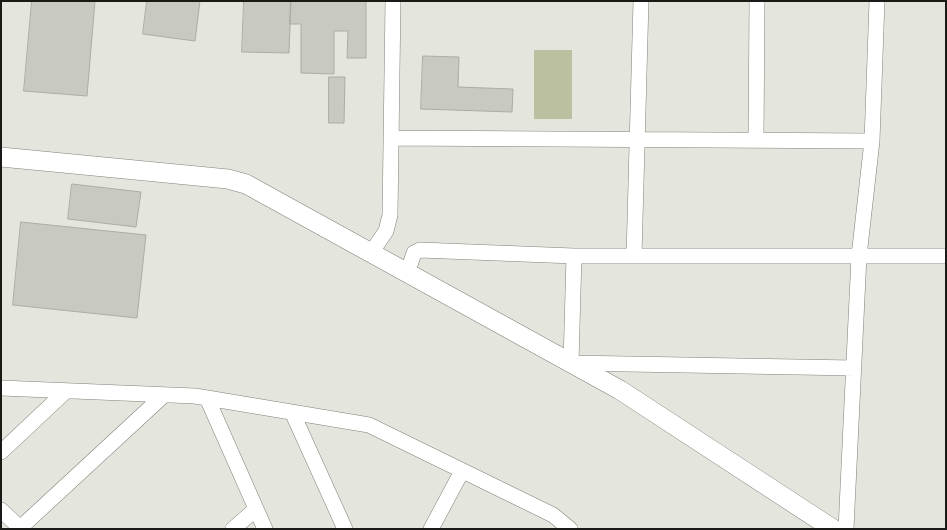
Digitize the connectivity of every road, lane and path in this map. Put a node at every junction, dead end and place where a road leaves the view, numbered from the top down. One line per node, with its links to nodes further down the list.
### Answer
1 (393, 1): 5 (street)
2 (641, 1): 6 (street)
3 (757, 1): 7 (street)
4 (877, 1): 8 (street)
5 (392, 138): 6 (street); 10 (street)
6 (637, 140): 7 (street); 12 (street)
7 (756, 140): 8 (street)
8 (872, 142): 13 (street)
9 (1, 157): 10 (street)
10 (371, 253): 15 (street)
11 (574, 256): 12 (street); 15 (street); 16 (street)
12 (634, 256): 13 (street)
13 (859, 256): 14 (street); 17 (street)
14 (946, 256)
15 (407, 274): 16 (street)
16 (571, 363): 17 (street); 33 (street)
17 (854, 368): 34 (street)
18 (1, 388): 19 (street)
19 (66, 391): 20 (street); 23 (street)
20 (164, 395): 21 (street); 27 (street)
21 (207, 398): 22 (street); 25 (street)
22 (292, 412): 24 (street); 30 (street)
23 (1, 452)
24 (462, 470): 31 (street); 32 (street)
25 (256, 509): 28 (street); 29 (street)
26 (1, 510): 27 (street)
27 (19, 529)
28 (233, 529)
29 (265, 529)
30 (345, 529)
31 (432, 529)
32 (570, 529)
33 (833, 529)
34 (846, 529)

